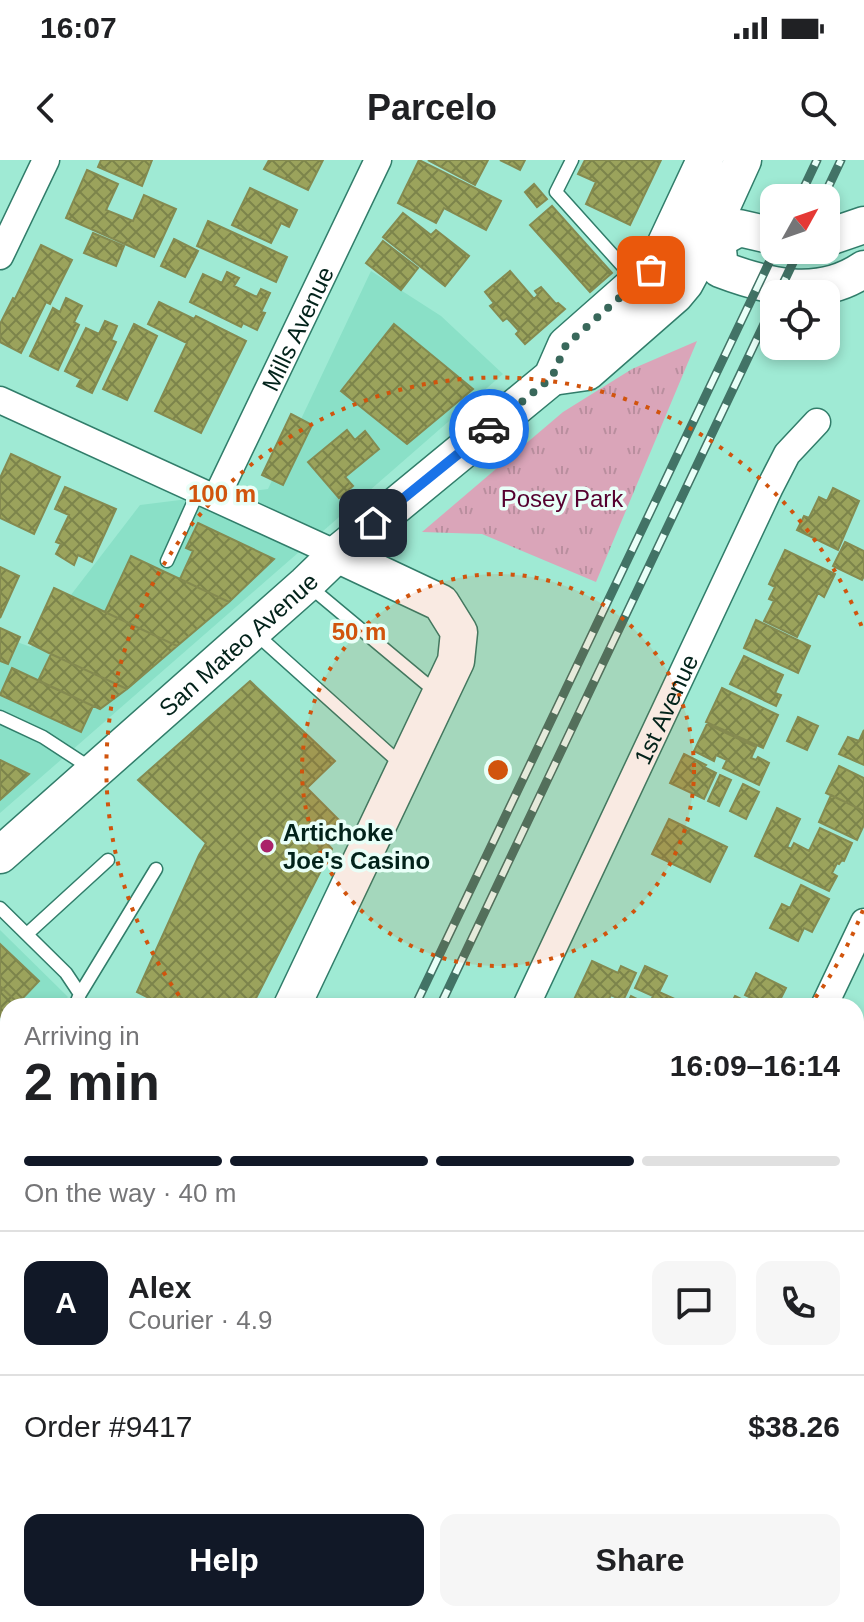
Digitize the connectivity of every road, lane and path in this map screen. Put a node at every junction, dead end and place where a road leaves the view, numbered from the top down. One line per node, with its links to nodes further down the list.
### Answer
1 (46, 160): 10 (street)
2 (378, 160): 16 (street, Mills Avenue)
3 (572, 160): 12 (lane)
4 (705, 160): 9 (street)
5 (743, 160): 9 (street)
6 (864, 225): 8 (street)
7 (760, 233): 9 (street)
8 (840, 233)
9 (699, 240): 11 (street); 12 (street, San Mateo Avenue); 13 (street, San Mateo Avenue)
10 (0, 256)
11 (864, 269)
12 (638, 283): 13 (street, San Mateo Avenue)
13 (552, 377): 17 (street, San Mateo Avenue)
14 (0, 400): 16 (street)
15 (817, 422): 34 (street, 1st Avenue)
16 (207, 494): 17 (street); 18 (lane)
17 (337, 554): 19 (street, San Mateo Avenue); 21 (street)
18 (167, 561)
19 (306, 584): 20 (street, San Mateo Avenue); 21 (lane)
20 (253, 631): 23 (lane); 24 (street, San Mateo Avenue)
21 (440, 696): 23 (street)
22 (0, 717): 24 (lane)
23 (405, 768): 33 (street)
24 (94, 771): 25 (street, San Mateo Avenue)
25 (0, 855)
26 (108, 860): 30 (lane)
27 (156, 869): 32 (lane)
28 (0, 908): 30 (lane)
29 (864, 922): 35 (street)
30 (27, 934): 31 (lane)
31 (76, 998)
32 (78, 998)
33 (296, 998)
34 (530, 998)
35 (828, 998)

